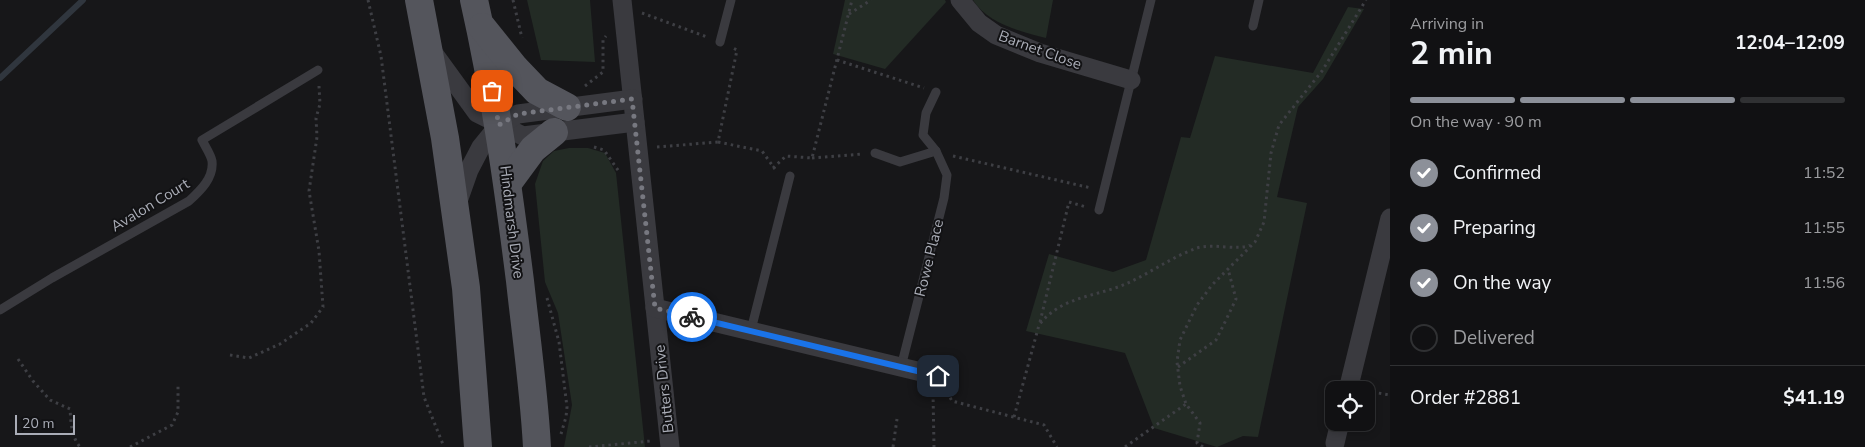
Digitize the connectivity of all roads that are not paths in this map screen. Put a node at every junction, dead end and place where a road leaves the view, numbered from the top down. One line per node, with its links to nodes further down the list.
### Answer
1 (418, 0): 10 (main road)
2 (622, 0): 14 (street, Butters Drive)
3 (730, 0): 9 (lane)
4 (960, 0): 12 (street, Barnet Close)
5 (1151, 0): 12 (lane)
6 (1259, 0): 8 (lane)
7 (476, 12): 15 (main road); 17 (main road, Hindmarsh Drive)
8 (1253, 26)
9 (720, 42)
10 (428, 44): 17 (street); 23 (main road)
11 (318, 70): 27 (lane, Avalon Court)
12 (1131, 80): 24 (lane)
13 (936, 92): 19 (lane, Rowe Place)
14 (632, 99): 15 (street); 16 (street, Butters Drive)
15 (567, 107): 17 (street)
16 (635, 122): 18 (street); 26 (street, Butters Drive)
17 (499, 125): 18 (street); 22 (main road, Hindmarsh Drive); 23 (street)
18 (554, 132): 22 (main road)
19 (936, 151): 20 (lane); 29 (lane, Rowe Place)
20 (875, 153)
21 (790, 176): 28 (lane)
22 (508, 184): 34 (main road, Hindmarsh Drive)
23 (455, 210): 35 (main road)
24 (1099, 210)
25 (1390, 218): 31 (street)
26 (655, 308): 28 (street); 36 (street, Butters Drive)
27 (0, 310)
28 (751, 330): 29 (street)
29 (901, 367): 30 (street)
30 (935, 376)
31 (1350, 381)
32 (1337, 431): 33 (street)
33 (1334, 443)
34 (549, 444)
35 (478, 447)
36 (670, 447)

